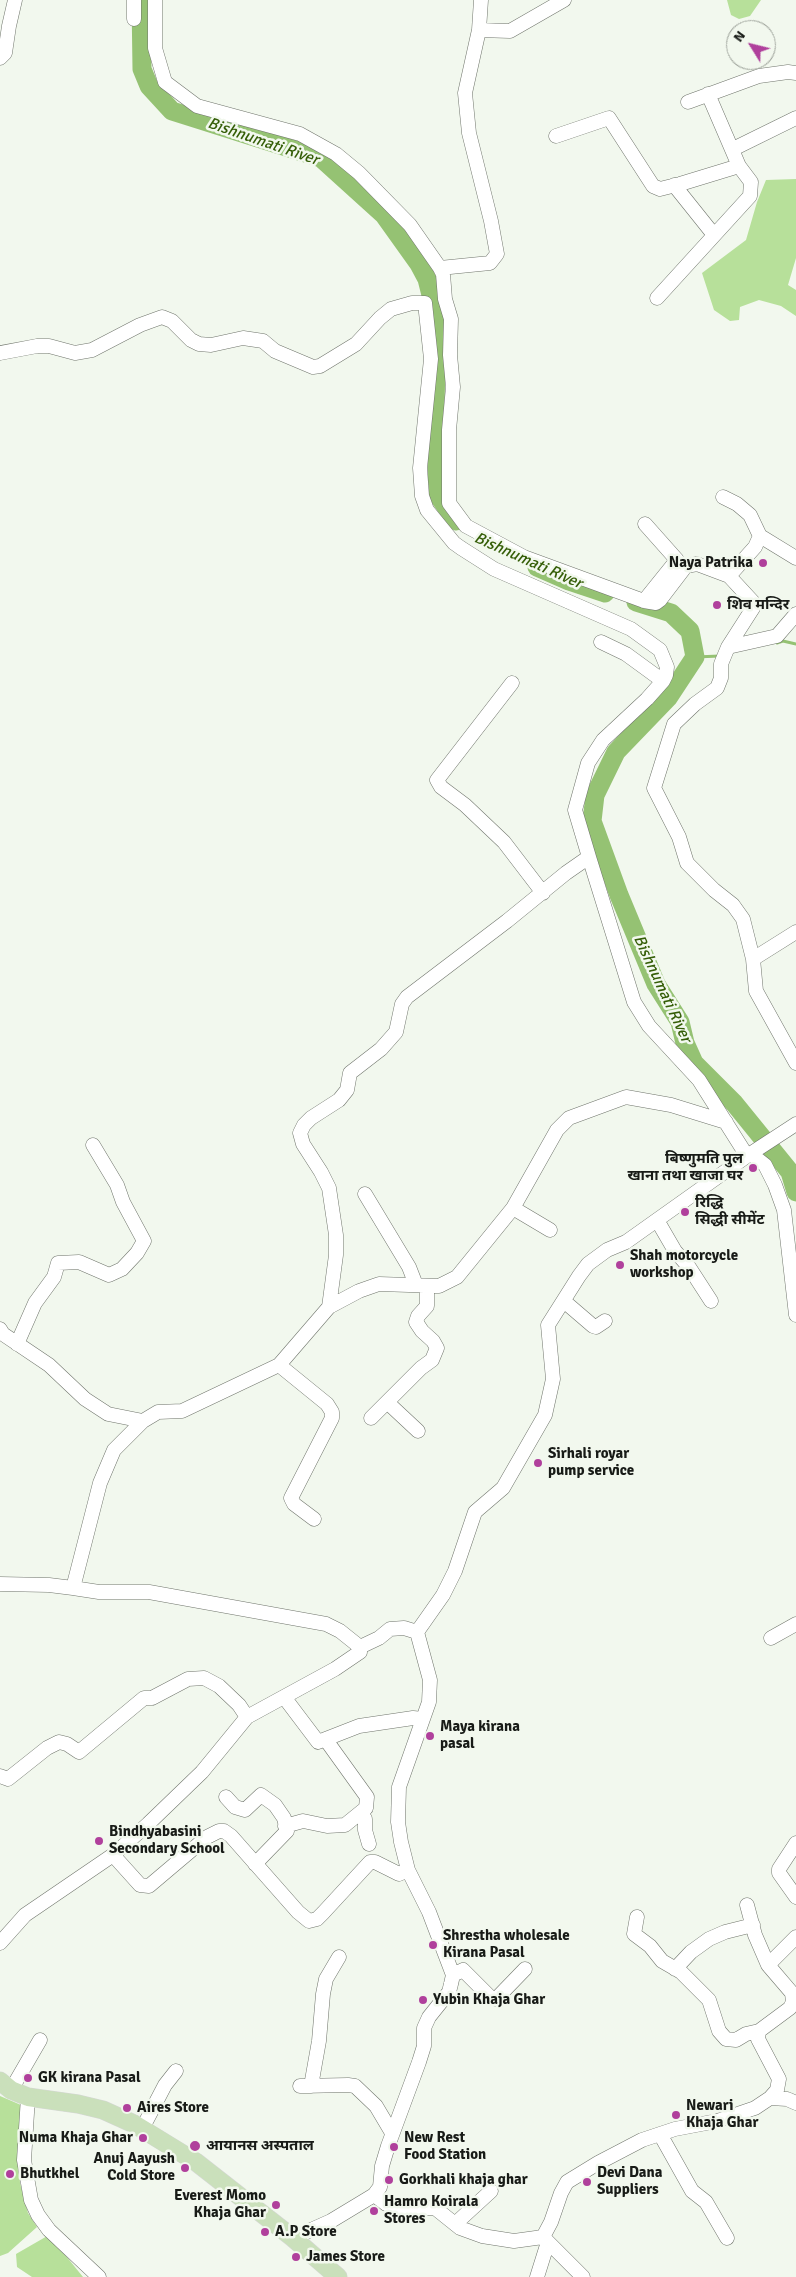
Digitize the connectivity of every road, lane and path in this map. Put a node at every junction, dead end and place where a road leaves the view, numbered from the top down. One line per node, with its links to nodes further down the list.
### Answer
1 (16, 0): 8 (street)
2 (134, 0): 6 (street)
3 (156, 0): 18 (street)
4 (481, 0): 7 (street)
5 (563, 0): 7 (street)
6 (134, 19)
7 (479, 30): 18 (street)
8 (0, 58)
9 (796, 73): 10 (street)
10 (708, 94): 11 (street); 14 (street)
11 (688, 102)
12 (796, 118): 14 (street)
13 (556, 136): 16 (street)
14 (734, 149): 15 (street)
15 (739, 166): 16 (street); 17 (street)
16 (674, 185): 17 (street)
17 (714, 235): 19 (street)
18 (440, 268): 20 (street)
19 (658, 298)
20 (436, 301): 21 (street); 27 (street); 31 (street)
21 (0, 354)
22 (723, 497): 24 (street)
23 (645, 524): 27 (street)
24 (760, 536): 25 (street); 26 (street)
25 (796, 558)
26 (729, 576): 27 (street); 30 (street)
27 (644, 601)
28 (796, 614): 30 (street)
29 (601, 642): 31 (street)
30 (728, 647): 36 (street)
31 (662, 681): 33 (street)
32 (512, 683): 34 (street)
33 (589, 857): 34 (street); 38 (street)
34 (542, 893): 49 (street)
35 (796, 932): 36 (street)
36 (753, 959): 37 (street)
37 (796, 1064)
38 (726, 1122): 41 (street); 43 (street)
39 (793, 1127): 41 (street)
40 (93, 1145): 53 (street)
41 (752, 1153): 44 (street); 50 (street)
42 (365, 1194): 46 (street)
43 (513, 1208): 45 (street); 46 (street)
44 (657, 1220): 47 (street); 48 (street)
45 (550, 1230)
46 (422, 1286): 49 (street); 55 (street)
47 (711, 1301)
48 (564, 1302): 51 (street); 63 (street)
49 (328, 1306): 54 (street)
50 (796, 1315)
51 (606, 1321)
52 (0, 1329): 53 (street)
53 (17, 1344): 57 (street)
54 (279, 1365): 57 (street); 59 (street)
55 (388, 1403): 56 (street); 58 (street)
56 (371, 1418)
57 (143, 1421): 61 (street)
58 (418, 1431)
59 (314, 1518)
60 (0, 1584): 61 (street)
61 (73, 1588): 65 (street)
62 (796, 1624): 64 (street)
63 (417, 1632): 65 (street); 68 (street)
64 (771, 1638)
65 (360, 1647): 66 (street)
66 (284, 1697): 67 (street); 69 (street)
67 (248, 1717): 70 (street); 76 (street)
68 (423, 1719): 69 (street); 78 (street)
69 (326, 1740): 72 (street)
70 (0, 1776)
71 (226, 1797): 73 (street)
72 (361, 1813): 73 (street); 75 (street)
73 (285, 1826): 77 (street)
74 (796, 1843): 79 (street)
75 (369, 1844)
76 (113, 1856): 77 (street); 84 (street)
77 (255, 1864): 78 (street)
78 (408, 1870): 89 (street)
79 (796, 1897)
80 (748, 1905): 82 (street)
81 (637, 1917): 88 (street)
82 (753, 1925): 86 (street); 88 (street)
83 (796, 1938): 86 (street)
84 (0, 1943)
85 (339, 1957): 98 (street)
86 (768, 1965): 90 (street)
87 (525, 1969): 89 (street)
88 (675, 1969): 90 (street)
89 (453, 1975): 98 (street)
90 (759, 2031): 95 (street)
91 (40, 2040): 93 (street)
92 (176, 2071): 97 (street)
93 (6, 2086): 94 (main road)
94 (28, 2097): 97 (main road); 106 (street)
95 (770, 2098): 96 (street); 99 (street)
96 (796, 2102)
97 (142, 2129): 103 (main road)
98 (392, 2133): 101 (street)
99 (660, 2134): 104 (street); 105 (street)
100 (492, 2191): 102 (street)
101 (374, 2195): 102 (street); 103 (street)
102 (455, 2224): 105 (street)
103 (293, 2238): 107 (main road)
104 (727, 2238)
105 (545, 2239): 108 (street); 109 (street)
106 (99, 2277)
107 (338, 2277)
108 (537, 2277)
109 (583, 2277)

